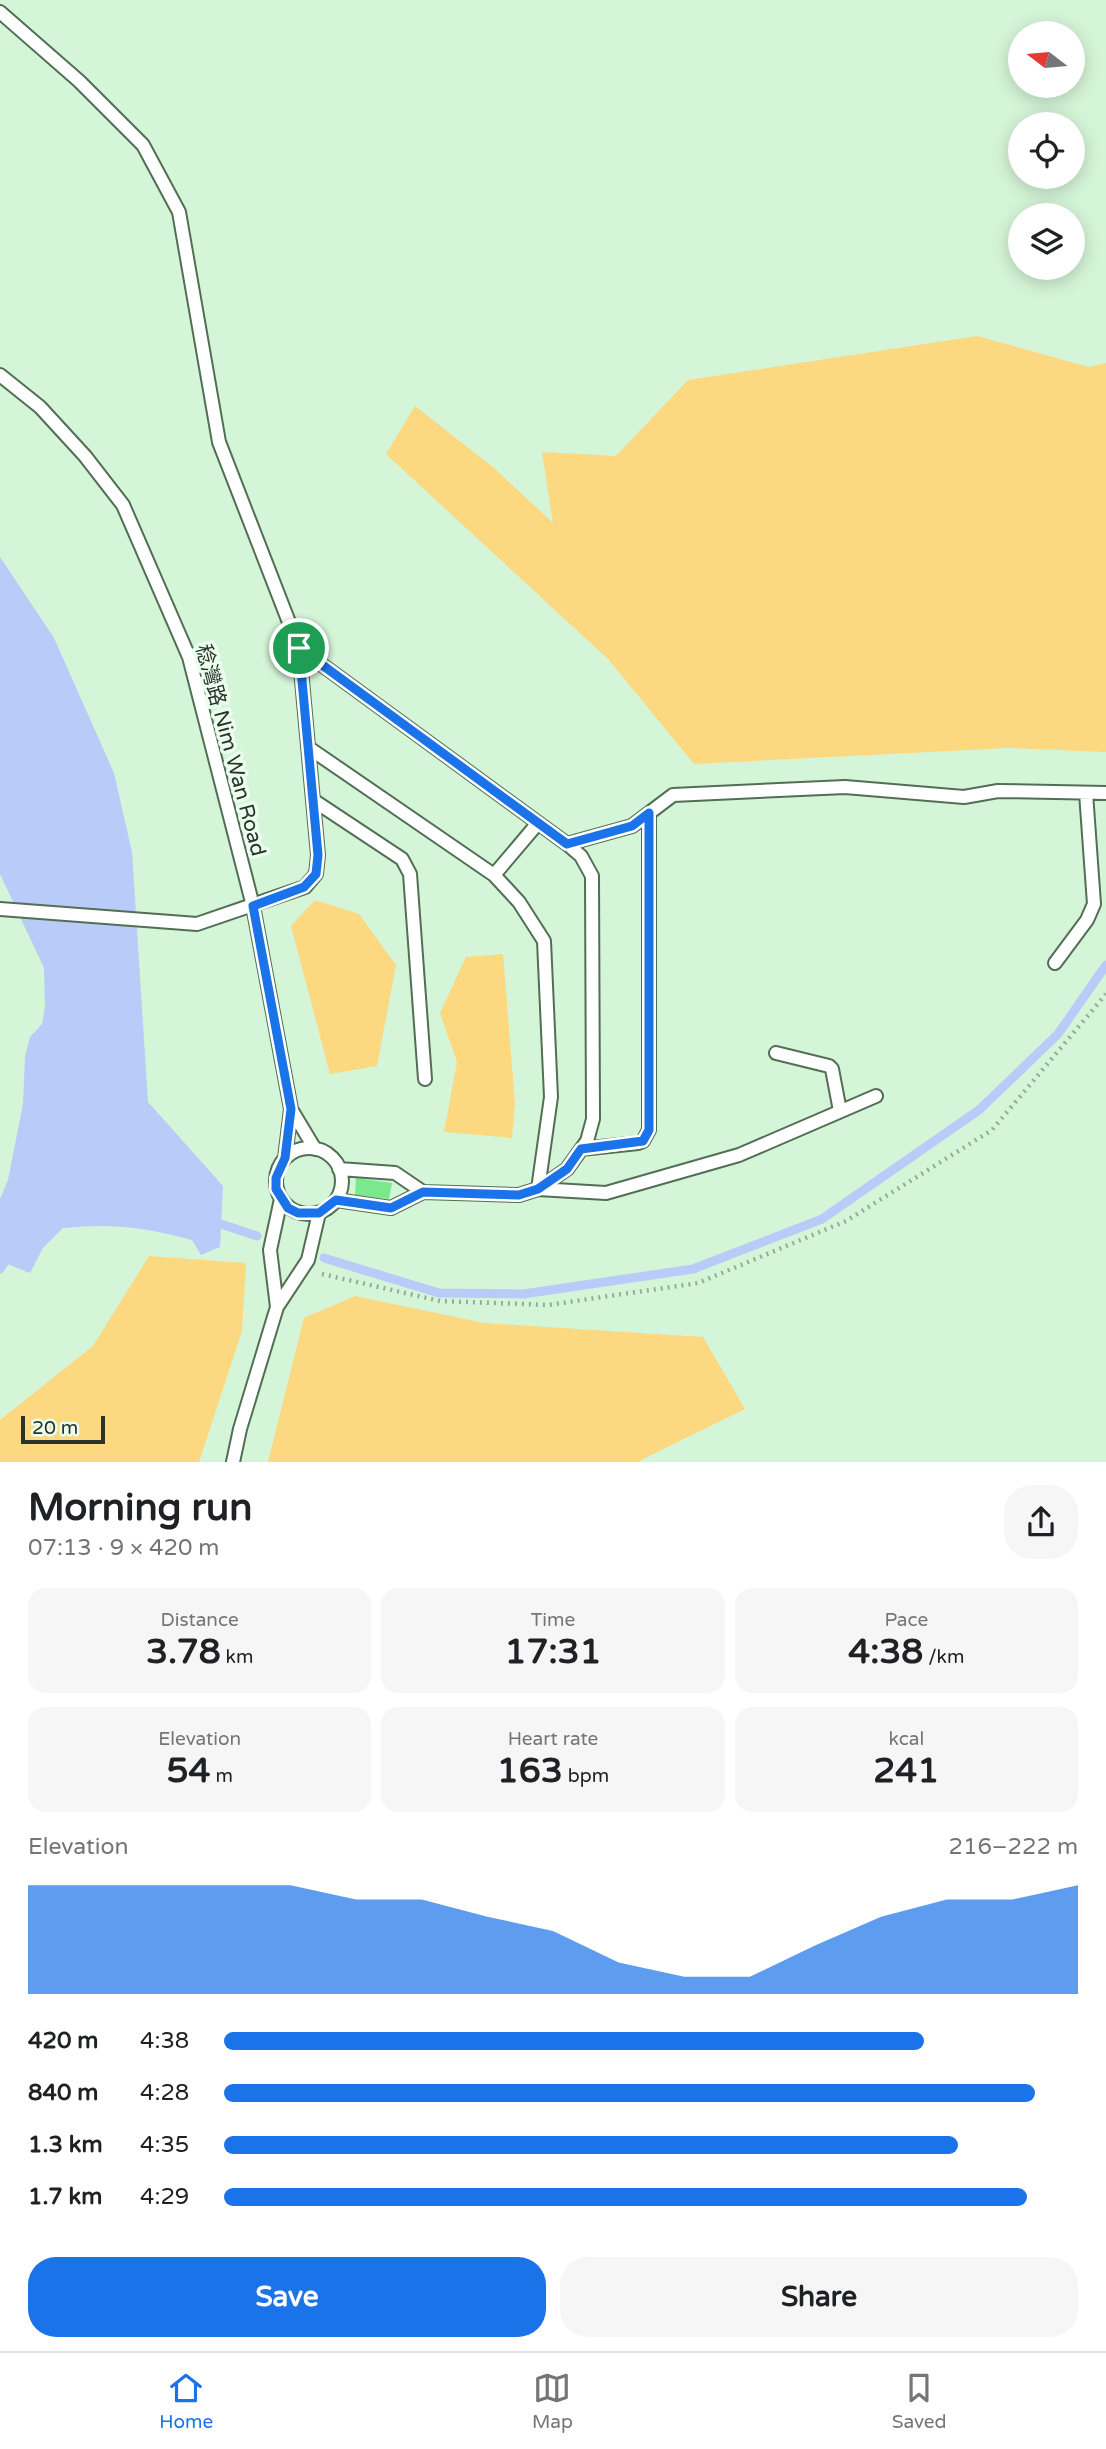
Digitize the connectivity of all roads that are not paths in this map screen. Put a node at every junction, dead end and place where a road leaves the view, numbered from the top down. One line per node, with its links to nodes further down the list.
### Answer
1 (0, 12): 3 (lane)
2 (0, 374): 12 (lane, 稔灣路 Nim Wan Road)
3 (299, 648): 4 (lane); 9 (lane)
4 (309, 748): 7 (lane); 11 (lane)
5 (1086, 793): 6 (lane); 8 (lane); 14 (lane)
6 (1106, 793)
7 (313, 800): 12 (lane); 16 (lane)
8 (649, 813): 10 (lane); 21 (lane)
9 (538, 823): 10 (lane); 11 (lane)
10 (567, 844): 21 (lane)
11 (494, 875): 24 (lane)
12 (253, 906): 13 (lane); 18 (lane, 稔灣路 Nim Wan Road)
13 (0, 909)
14 (1055, 963)
15 (776, 1053): 19 (lane)
16 (425, 1079)
17 (876, 1096): 19 (lane)
18 (291, 1109): 20 (lane, 稔灣路 Nim Wan Road); 22 (lane, 稔灣路 Nim Wan Road)
19 (840, 1111): 24 (lane)
20 (315, 1149): 22 (lane); 23 (lane, 稔灣路 Nim Wan Road)
21 (581, 1149): 24 (lane)
22 (285, 1158): 26 (lane, 稔灣路 Nim Wan Road)
23 (339, 1169): 25 (lane); 27 (lane)
24 (538, 1189): 25 (lane)
25 (423, 1192): 27 (lane)
26 (281, 1199): 28 (lane); 29 (lane, 稔灣路 Nim Wan Road)
27 (336, 1200): 28 (lane)
28 (319, 1213): 29 (lane, 稔灣路 Nim Wan Road)
29 (277, 1307): 30 (lane, 稔灣路 Nim Wan Road)
30 (233, 1462)

